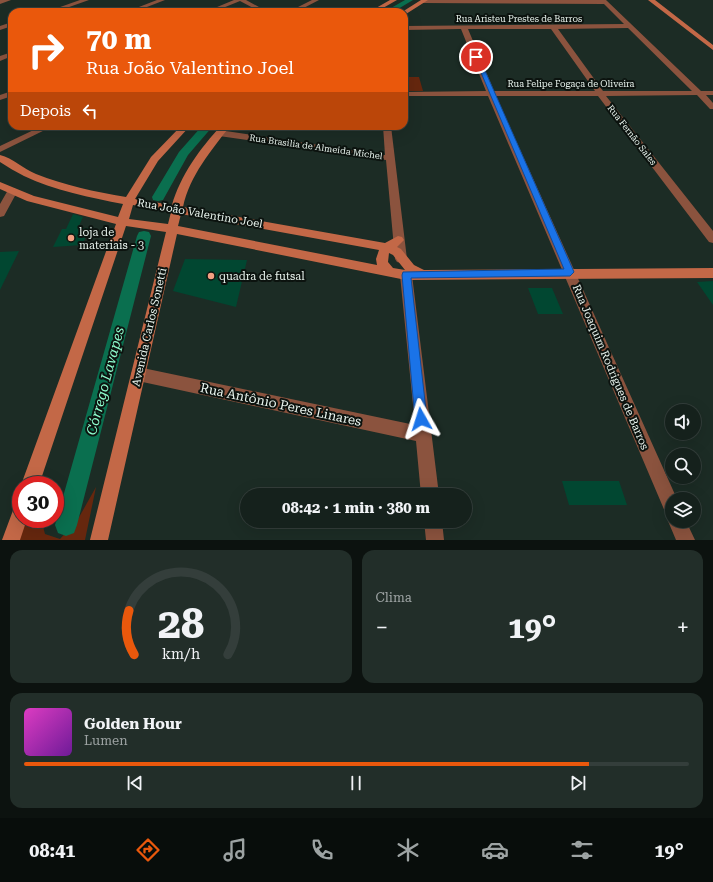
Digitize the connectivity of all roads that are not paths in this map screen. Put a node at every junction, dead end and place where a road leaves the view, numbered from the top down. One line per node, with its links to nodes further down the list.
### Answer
1 (8, 0): 12 (street)
2 (86, 0): 13 (street)
3 (162, 0): 14 (street)
4 (239, 0): 15 (street)
5 (242, 0): 16 (street)
6 (316, 0): 17 (street)
7 (394, 0): 18 (street)
8 (651, 0): 25 (street)
9 (662, 0): 19 (street)
10 (424, 1): 11 (street); 20 (street)
11 (604, 1): 21 (street)
12 (0, 2)
13 (61, 8)
14 (140, 8)
15 (218, 8)
16 (257, 8)
17 (299, 8)
18 (379, 8)
19 (674, 9)
20 (408, 11)
21 (630, 26): 24 (street, Rua Aristeu Prestes de Barros); 29 (street)
22 (408, 28): 23 (street, Rua Aristeu Prestes de Barros)
23 (464, 28): 24 (street, Rua Aristeu Prestes de Barros); 27 (street, Rua Joaquim Rodrigues de Barros)
24 (554, 28): 28 (street, Rua Fernão Sales)
25 (713, 48)
26 (408, 94): 27 (street, Rua Felipe Fogaça de Oliveira)
27 (491, 94): 28 (street, Rua Felipe Fogaça de Oliveira); 51 (street, Rua Joaquim Rodrigues de Barros)
28 (600, 94): 29 (street, Rua Felipe Fogaça de Oliveira); 47 (street, Rua Fernão Sales)
29 (699, 94): 30 (street, Rua Felipe Fogaça de Oliveira); 31 (street)
30 (713, 94)
31 (713, 107)
32 (40, 130): 37 (street)
33 (182, 130): 42 (street)
34 (222, 130): 43 (street, Avenida Carlos Sonetti)
35 (229, 130): 39 (street, Rua Brasilia de Almeida Michel)
36 (387, 130): 39 (street)
37 (0, 149)
38 (0, 158): 42 (street, Rua João Valentino Joel)
39 (389, 158): 48 (street)
40 (0, 185): 41 (street, Rua João Valentino Joel)
41 (12, 192): 44 (street); 45 (street, Rua João Valentino Joel)
42 (129, 200): 43 (street, Rua João Valentino Joel); 45 (street)
43 (177, 209): 46 (street, Avenida Carlos Sonetti); 49 (street, Rua João Valentino Joel)
44 (0, 213)
45 (122, 222): 46 (street, Rua João Valentino Joel); 57 (street)
46 (173, 229): 52 (street, Rua João Valentino Joel); 55 (street, Avenida Carlos Sonetti)
47 (713, 239)
48 (398, 240): 49 (street); 50 (street)
49 (386, 248): 50 (street, Rua João Valentino Joel); 52 (street)
50 (401, 259): 52 (street); 54 (street, Rua João Valentino Joel)
51 (570, 272): 53 (street, Rua João Valentino Joel); 54 (street, Rua João Valentino Joel); 59 (street, Rua Joaquim Rodrigues de Barros)
52 (398, 273): 54 (street, Rua João Valentino Joel); 56 (street)
53 (713, 273)
54 (424, 275)
55 (138, 374): 56 (street, Rua Antônio Peres Linares); 64 (street, Avenida Carlos Sonetti)
56 (423, 435): 58 (street)
57 (33, 476)
58 (429, 488)
59 (665, 492)
60 (15, 528): 63 (street)
61 (434, 528): 65 (street)
62 (680, 528): 66 (street)
63 (11, 540)
64 (99, 540)
65 (435, 540)
66 (686, 540)

